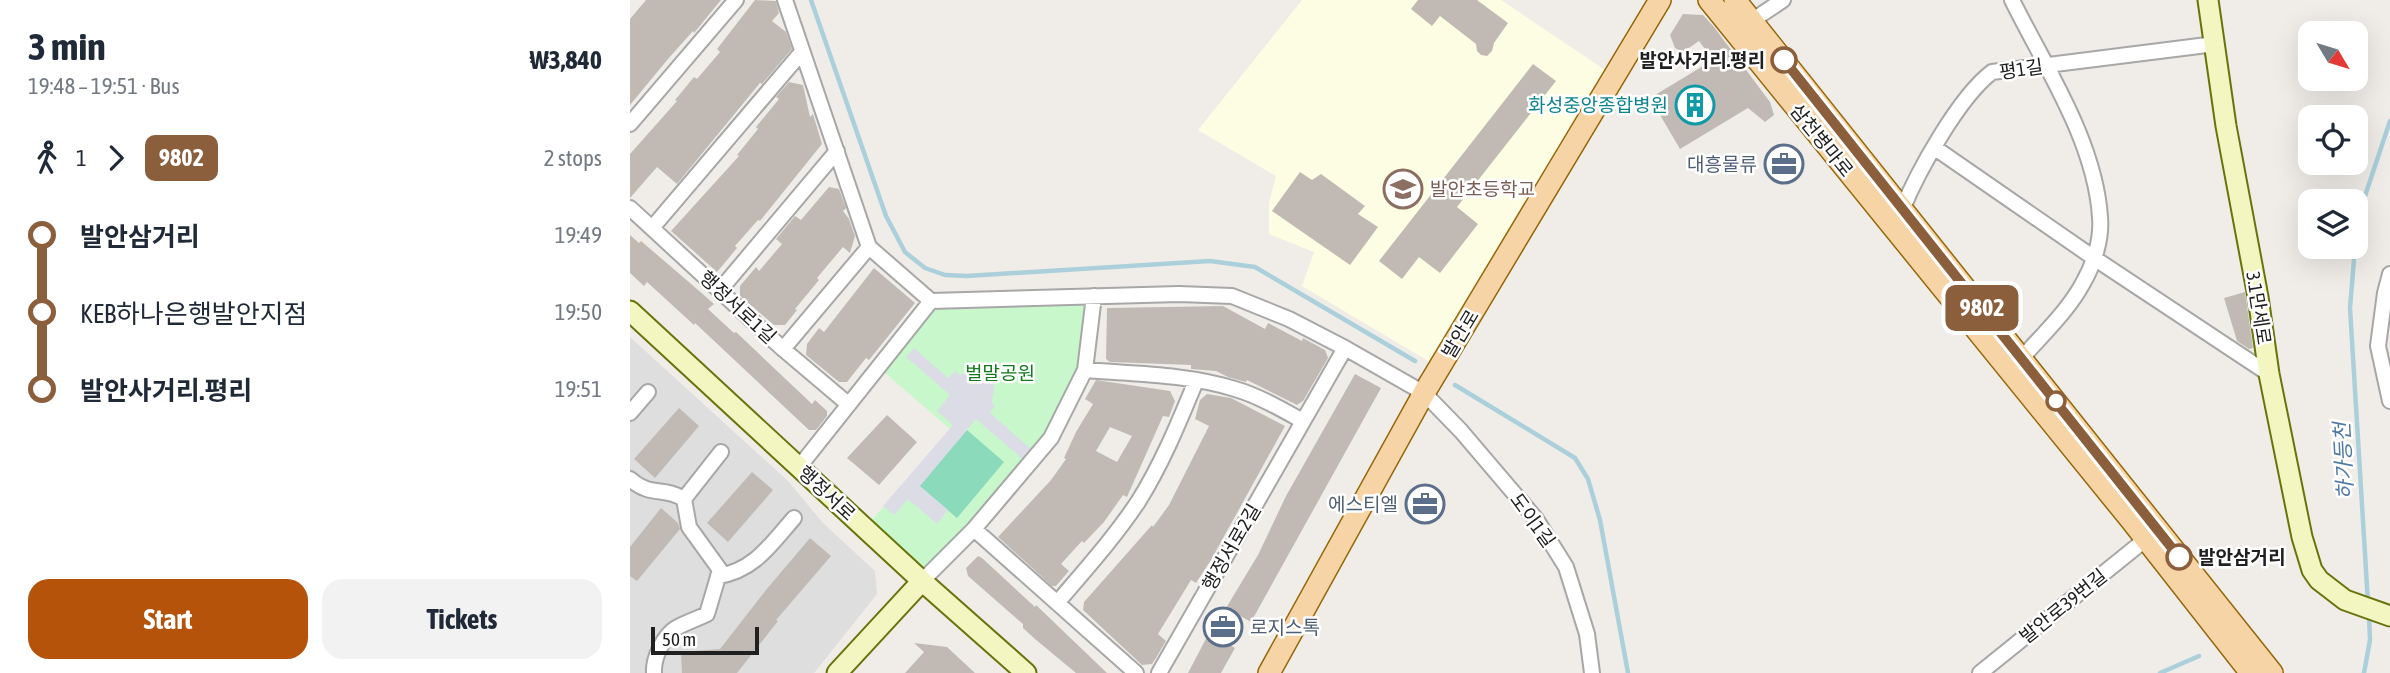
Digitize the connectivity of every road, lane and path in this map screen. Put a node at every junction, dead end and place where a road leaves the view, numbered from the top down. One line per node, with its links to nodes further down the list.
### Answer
1 (736, 0): 13 (street)
2 (785, 0): 11 (street)
3 (1708, 0): 44 (main road, 삼천병마로)
4 (1735, 0): 9 (main road, 삼천병마로)
5 (1783, 0): 9 (street)
6 (2012, 0): 12 (street)
7 (2207, 0): 10 (street, 3.1만세로)
8 (1658, 5): 33 (main road, 발안로)
9 (1753, 20): 17 (main road, 삼천병마로)
10 (2215, 44): 12 (street, 평1길); 30 (street, 3.1만세로)
11 (801, 53): 15 (street); 18 (street)
12 (2046, 66): 14 (street, 평1길); 20 (street)
13 (630, 124)
14 (1935, 148): 17 (street, 평1길); 20 (street)
15 (837, 151): 19 (street); 22 (street)
16 (630, 208): 18 (street, 행정서로1길)
17 (1902, 209): 28 (main road, 삼천병마로)
18 (652, 228): 22 (street, 행정서로1길)
19 (869, 247): 24 (street); 27 (street)
20 (2094, 258): 28 (street); 30 (street)
21 (2390, 274): 34 (street)
22 (720, 290): 27 (street, 행정서로1길)
23 (1094, 296): 24 (street); 26 (street); 29 (street)
24 (931, 300): 35 (street)
25 (630, 311): 39 (street, 행정서로)
26 (1345, 348): 33 (street); 37 (street, 행정서로2길)
27 (783, 349): 35 (street, 행정서로1길)
28 (2022, 358): 58 (main road, 삼천병마로)
29 (1085, 370): 31 (street); 43 (street)
30 (2269, 374): 48 (street, 3.1만세로)
31 (1196, 381): 37 (street); 47 (street)
32 (648, 392): 36 (street)
33 (1424, 393): 54 (main road, 발안로); 55 (street, 도이1길)
34 (2390, 399)
35 (848, 404): 39 (street)
36 (630, 413)
37 (1303, 421): 53 (street, 행정서로2길)
38 (721, 452): 41 (street)
39 (799, 467): 46 (street, 행정서로)
40 (630, 479): 41 (street)
41 (684, 499): 45 (street)
42 (794, 518): 45 (street)
43 (974, 529): 46 (street); 47 (street)
44 (2146, 539): 56 (street, 발안로39번길); 57 (main road, 삼천병마로)
45 (718, 576): 49 (street)
46 (922, 581): 50 (street); 51 (street, 행정서로)
47 (1058, 604): 52 (street)
48 (2390, 616)
49 (654, 673)
50 (837, 673)
51 (1026, 673)
52 (1136, 673)
53 (1159, 673)
54 (1269, 673)
55 (1592, 673)
56 (1980, 673)
57 (2251, 673)
58 (2272, 673)

